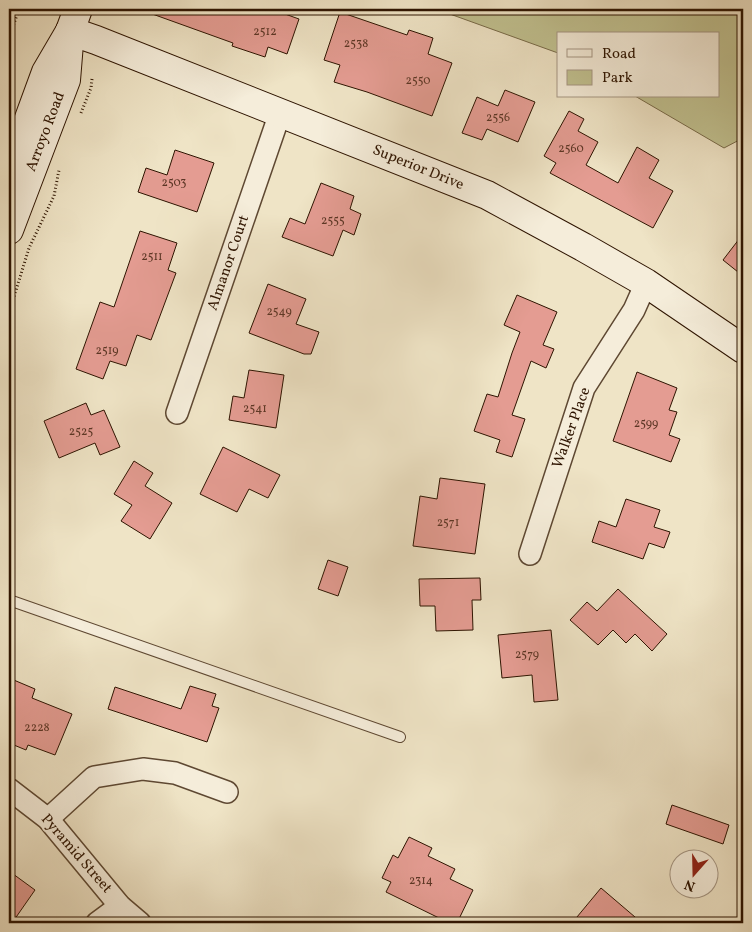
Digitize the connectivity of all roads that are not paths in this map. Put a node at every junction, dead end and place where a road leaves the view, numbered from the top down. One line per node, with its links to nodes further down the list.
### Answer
1 (74, 20): 2 (street, Superior Drive); 3 (street, Arroyo Road); 4 (street, Arroyo Road)
2 (280, 113): 5 (street, Superior Drive); 7 (street, Almanor Court)
3 (9, 173)
4 (9, 230)
5 (646, 283): 6 (street, Superior Drive); 8 (street, Walker Place)
6 (743, 349)
7 (177, 413)
8 (530, 554)
9 (9, 600): 10 (lane)
10 (400, 737)
11 (9, 789): 13 (street, Pyramid Street)
12 (227, 792): 13 (street)
13 (48, 819): 14 (street, Pyramid Street)
14 (120, 906): 15 (street); 16 (street, Pyramid Street)
15 (97, 923)
16 (140, 923)

